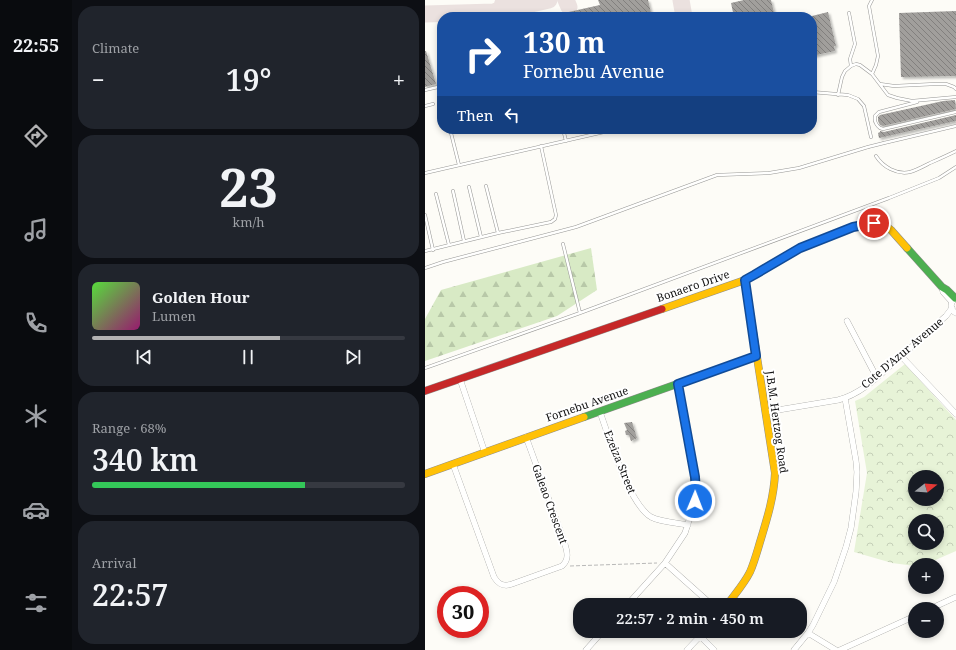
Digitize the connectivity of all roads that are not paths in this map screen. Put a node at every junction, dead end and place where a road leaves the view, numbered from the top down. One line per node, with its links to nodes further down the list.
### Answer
1 (872, 0): 4 (lane)
2 (849, 13): 3 (lane)
3 (851, 66): 4 (lane); 10 (lane)
4 (872, 74): 5 (lane)
5 (880, 84): 7 (lane); 12 (lane)
6 (437, 87): 8 (lane)
7 (956, 89)
8 (425, 90)
9 (817, 93): 10 (lane)
10 (838, 95): 20 (lane)
11 (956, 97): 12 (lane)
12 (920, 101): 15 (lane)
13 (433, 104): 14 (lane)
14 (425, 106)
15 (956, 112)
16 (956, 126): 40 (lane, bridge)
17 (451, 134): 25 (lane)
18 (564, 134): 21 (lane)
19 (596, 134): 21 (lane)
20 (871, 137)
21 (566, 141): 22 (lane)
22 (541, 146): 25 (lane); 33 (lane)
23 (956, 151): 24 (lane)
24 (876, 156)
25 (459, 165): 27 (lane)
26 (956, 167): 44 (lane)
27 (425, 173)
28 (486, 186): 33 (lane)
29 (469, 187): 34 (lane)
30 (453, 190): 35 (lane)
31 (436, 194): 37 (lane)
32 (425, 215): 38 (lane)
33 (498, 233): 34 (lane)
34 (481, 237): 35 (lane)
35 (464, 241): 37 (lane)
36 (563, 244): 44 (lane)
37 (449, 246): 38 (lane)
38 (433, 250): 39 (lane)
39 (425, 252)
40 (425, 268)
41 (745, 280): 42 (street, Bonaero Drive); 46 (street, J.B.M. Hertzog Road); 50 (street, Bonaero Drive)
42 (954, 299): 43 (street)
43 (954, 311): 47 (street, Cote D'Azur Avenue)
44 (580, 313): 48 (lane)
45 (847, 321): 49 (street)
46 (756, 356): 51 (street, Fornebu Avenue); 55 (street, J.B.M. Hertzog Road)
47 (901, 356): 49 (street, Cote D'Azur Avenue); 56 (street)
48 (425, 368)
49 (877, 378): 53 (street, Cote D'Azur Avenue)
50 (460, 379): 52 (street, Bonaero Drive); 58 (street)
51 (678, 384): 54 (street, Fornebu Avenue); 61 (street)
52 (425, 391)
53 (845, 398): 55 (street, Cote D'Azur Avenue); 69 (street)
54 (600, 412): 57 (street, Fornebu Avenue); 61 (street, Ezeiza Street)
55 (766, 412): 66 (street, J.B.M. Hertzog Road)
56 (956, 414)
57 (526, 437): 58 (street, Fornebu Avenue); 59 (street, Galeao Crescent)
58 (485, 453): 59 (street, Fornebu Avenue)
59 (453, 464): 60 (street, Fornebu Avenue)
60 (425, 474)
61 (688, 525): 62 (street)
62 (665, 563): 64 (street); 65 (street)
63 (956, 597): 67 (street)
64 (633, 598)
65 (704, 598)
66 (732, 598)
67 (944, 603)
68 (908, 619): 78 (street)
69 (809, 633): 76 (street); 77 (street)
70 (597, 638): 73 (street)
71 (698, 638): 74 (street)
72 (702, 638): 75 (street)
73 (586, 650)
74 (687, 650)
75 (715, 650)
76 (795, 650)
77 (836, 650)
78 (840, 650)

